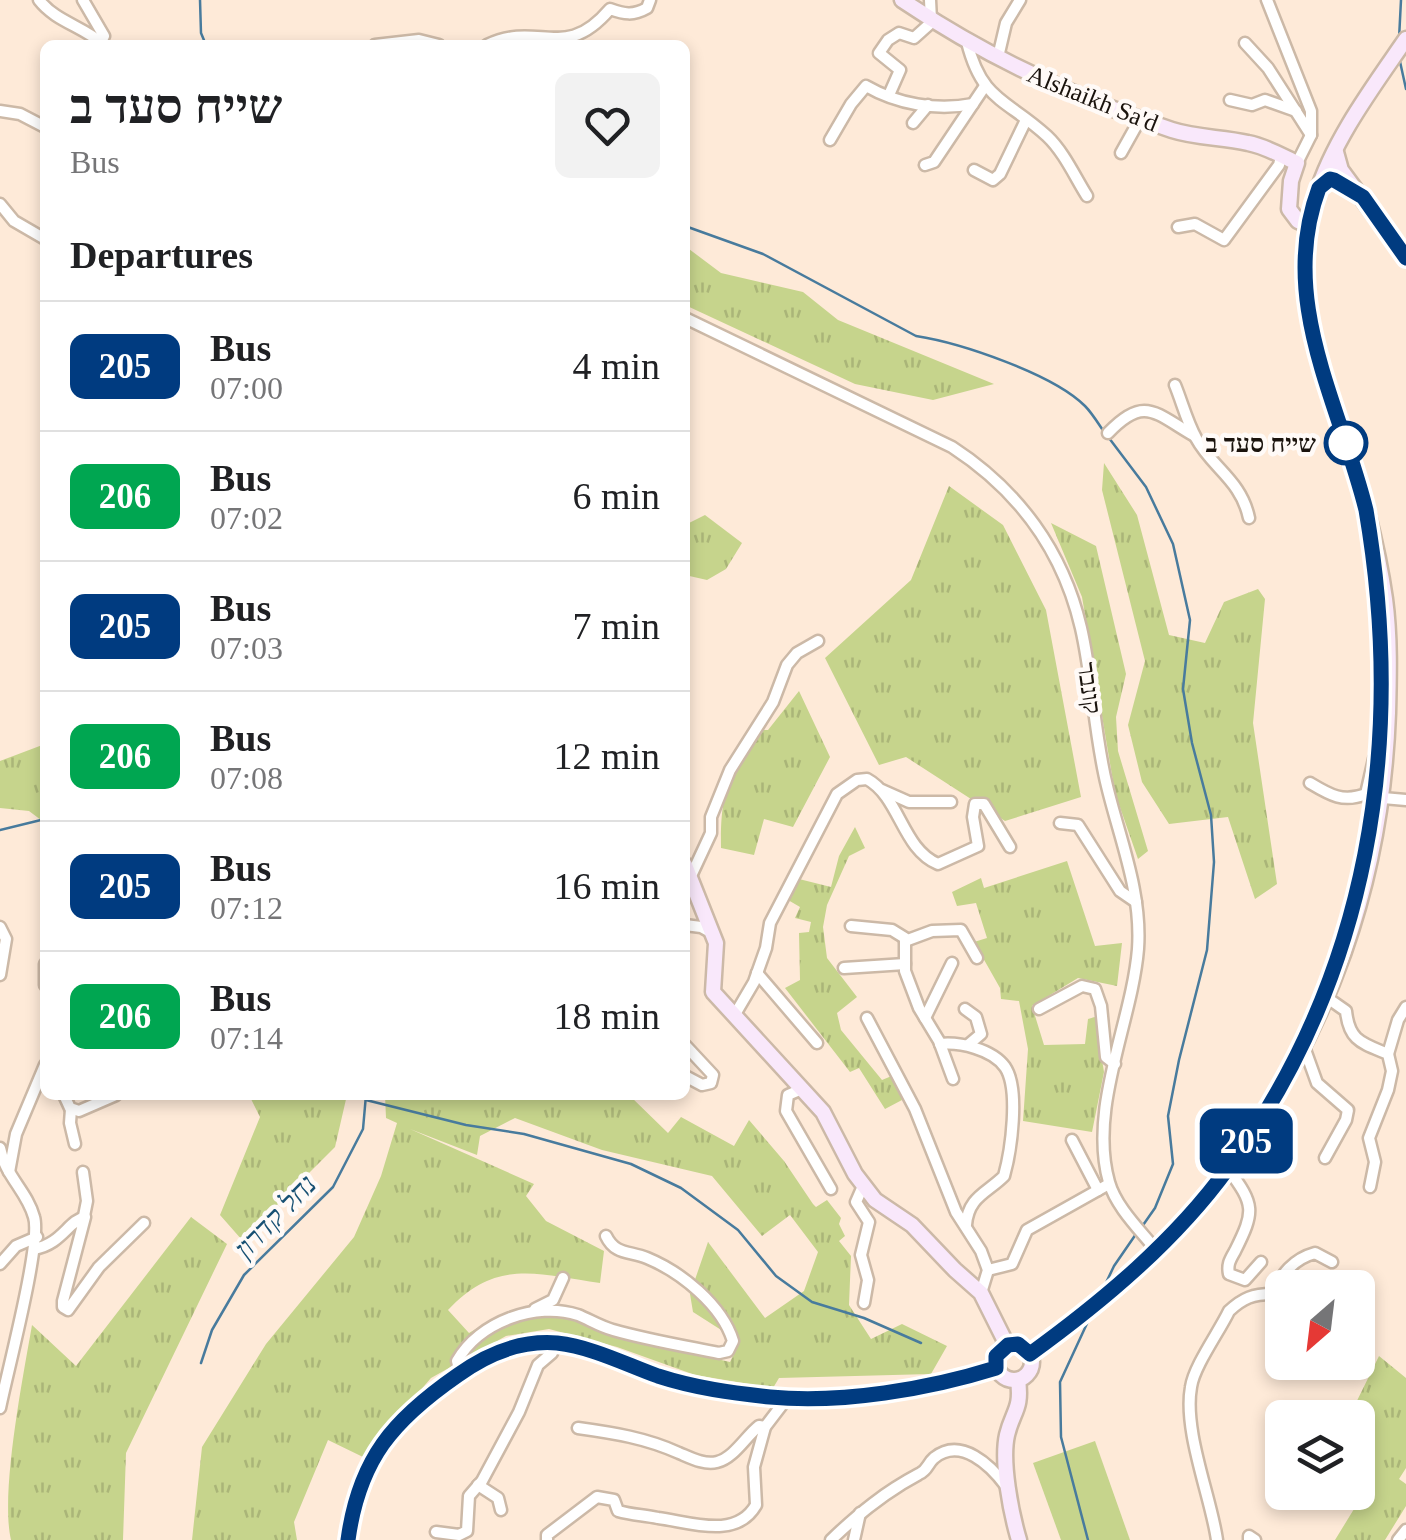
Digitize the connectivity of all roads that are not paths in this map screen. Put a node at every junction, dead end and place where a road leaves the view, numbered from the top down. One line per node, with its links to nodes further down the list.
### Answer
1 (39, 0): 11 (street)
2 (83, 0): 12 (street)
3 (650, 0): 8 (street)
4 (902, 0): 9 (main road, Alshaikh Sa'd)
5 (930, 0): 9 (street)
6 (1020, 0): 18 (street)
7 (1267, 0): 30 (street)
8 (605, 5): 14 (street)
9 (932, 20): 16 (main road, Alshaikh Sa'd); 20 (street)
10 (1406, 39): 32 (main road)
11 (99, 40)
12 (103, 40)
13 (498, 40): 15 (street)
14 (555, 40)
15 (555, 40)
16 (967, 42): 18 (main road, Alshaikh Sa'd); 19 (street)
17 (1245, 43): 25 (street)
18 (998, 57): 26 (main road, Alshaikh Sa'd)
19 (985, 86): 23 (street); 27 (street)
20 (889, 95): 22 (street); 31 (street)
21 (1230, 100): 25 (street)
22 (929, 104): 23 (street); 28 (street)
23 (972, 104): 36 (street)
24 (0, 111): 29 (street)
25 (1296, 112): 30 (street)
26 (1140, 119): 33 (street); 34 (main road, Alshaikh Sa'd)
27 (1026, 120): 38 (street); 41 (street)
28 (913, 123)
29 (40, 125)
30 (1310, 135): 35 (street)
31 (830, 140)
32 (1336, 151): 37 (main road); 39 (main road)
33 (1120, 153)
34 (1281, 156): 35 (main road, Alshaikh Sa'd); 45 (street)
35 (1298, 163): 44 (main road)
36 (925, 165)
37 (1326, 169): 39 (main road); 40 (main road)
38 (974, 170)
39 (1344, 174): 42 (main road)
40 (1319, 188): 42 (main road); 44 (main road)
41 (1087, 196)
42 (1363, 197): 47 (main road)
43 (0, 204): 46 (street)
44 (1310, 226): 54 (main road)
45 (1178, 228)
46 (40, 237)
47 (1406, 258)
48 (690, 320): 64 (street, קונבר)
49 (1175, 384): 51 (street)
50 (1108, 433): 51 (street)
51 (1194, 436): 52 (street)
52 (1249, 518)
53 (818, 642): 62 (street)
54 (1386, 756): 55 (street); 57 (main road)
55 (1310, 783)
56 (881, 790): 59 (street); 61 (street); 75 (street)
57 (1382, 798): 58 (street); 76 (main road)
58 (1406, 800)
59 (952, 802)
60 (1060, 823): 64 (street)
61 (1010, 847)
62 (690, 867)
63 (690, 876): 68 (main road)
64 (1136, 902): 89 (street, קונבר)
65 (690, 925): 68 (street)
66 (851, 926): 69 (street)
67 (0, 927): 74 (street)
68 (710, 932): 80 (main road)
69 (905, 942): 70 (street); 71 (street)
70 (977, 958)
71 (905, 964): 73 (street); 82 (street)
72 (952, 964): 82 (street)
73 (844, 968)
74 (0, 974)
75 (757, 974): 80 (street); 83 (street)
76 (1326, 998): 85 (main road); 88 (street)
77 (1406, 1007): 88 (street)
78 (964, 1009): 86 (street)
79 (1039, 1009): 89 (street)
80 (734, 1016): 93 (main road)
81 (867, 1018): 111 (street)
82 (925, 1018): 84 (street)
83 (818, 1043)
84 (940, 1044): 86 (street); 92 (street)
85 (1303, 1044): 100 (street); 101 (main road)
86 (968, 1046): 111 (street)
87 (690, 1051): 91 (street)
88 (1388, 1054): 106 (street)
89 (1115, 1064): 104 (street, קונבר)
90 (40, 1077): 103 (street)
91 (690, 1078)
92 (953, 1079)
93 (802, 1089): 105 (main road); 107 (street)
94 (66, 1100): 96 (street)
95 (106, 1100): 96 (street)
96 (71, 1109): 98 (street)
97 (1072, 1140): 108 (street)
98 (75, 1144)
99 (0, 1148): 103 (street)
100 (1325, 1158)
101 (1228, 1169): 115 (main road); 116 (street)
102 (84, 1172): 109 (street)
103 (9, 1174): 112 (street)
104 (1109, 1184): 108 (street); 115 (street, קונבר)
105 (863, 1186): 121 (main road); 122 (street)
106 (1370, 1186)
107 (830, 1189)
108 (1098, 1190): 119 (street)
109 (84, 1216): 110 (street); 114 (street)
110 (144, 1223)
111 (966, 1226): 119 (street)
112 (36, 1236): 114 (street); 118 (street)
113 (606, 1236): 123 (street)
114 (34, 1250): 131 (street)
115 (1156, 1250): 126 (main road)
116 (1262, 1262)
117 (1332, 1262): 145 (street)
118 (0, 1264)
119 (988, 1270): 121 (street)
120 (563, 1278): 123 (street)
121 (981, 1293): 125 (main road)
122 (864, 1303)
123 (522, 1313): 128 (street)
124 (556, 1343): 128 (main road); 130 (main road); 134 (street)
125 (1008, 1345): 126 (main road); 127 (main road)
126 (1030, 1354): 129 (main road)
127 (996, 1368): 129 (main road); 130 (main road)
128 (460, 1373): 140 (main road)
129 (1018, 1380): 135 (main road)
130 (788, 1397): 132 (street)
131 (0, 1408)
132 (764, 1427): 133 (street); 141 (street)
133 (578, 1428)
134 (478, 1485): 136 (street); 139 (street)
135 (1010, 1491): 137 (street); 144 (main road)
136 (501, 1510)
137 (860, 1512): 142 (street); 143 (street)
138 (1406, 1530): 146 (street)
139 (436, 1532)
140 (348, 1540)
141 (547, 1540)
142 (831, 1540)
143 (854, 1540)
144 (1019, 1540)
145 (1217, 1540)
146 (1398, 1540)

